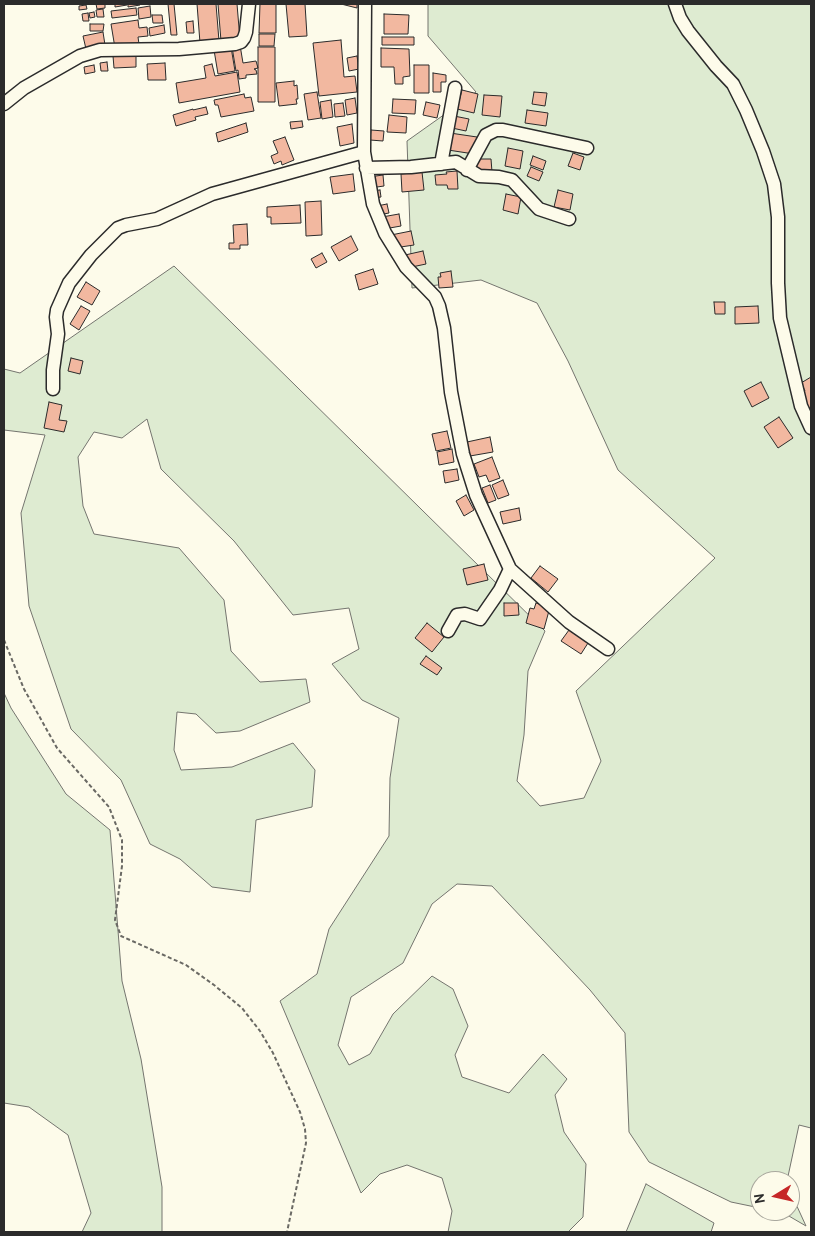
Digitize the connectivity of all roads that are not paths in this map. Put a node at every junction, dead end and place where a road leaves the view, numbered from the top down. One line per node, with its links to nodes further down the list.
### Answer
1 (249, 4): 5 (street)
2 (365, 4): 7 (street)
3 (675, 4): 13 (street)
4 (455, 88): 8 (street)
5 (4, 104)
6 (587, 148): 10 (street)
7 (364, 152): 9 (street); 12 (street)
8 (441, 164): 9 (street); 10 (street)
9 (366, 168): 14 (street)
10 (467, 170): 11 (street)
11 (570, 218)
12 (53, 389)
13 (811, 428)
14 (510, 569): 15 (street); 16 (street)
15 (448, 631)
16 (608, 649)

